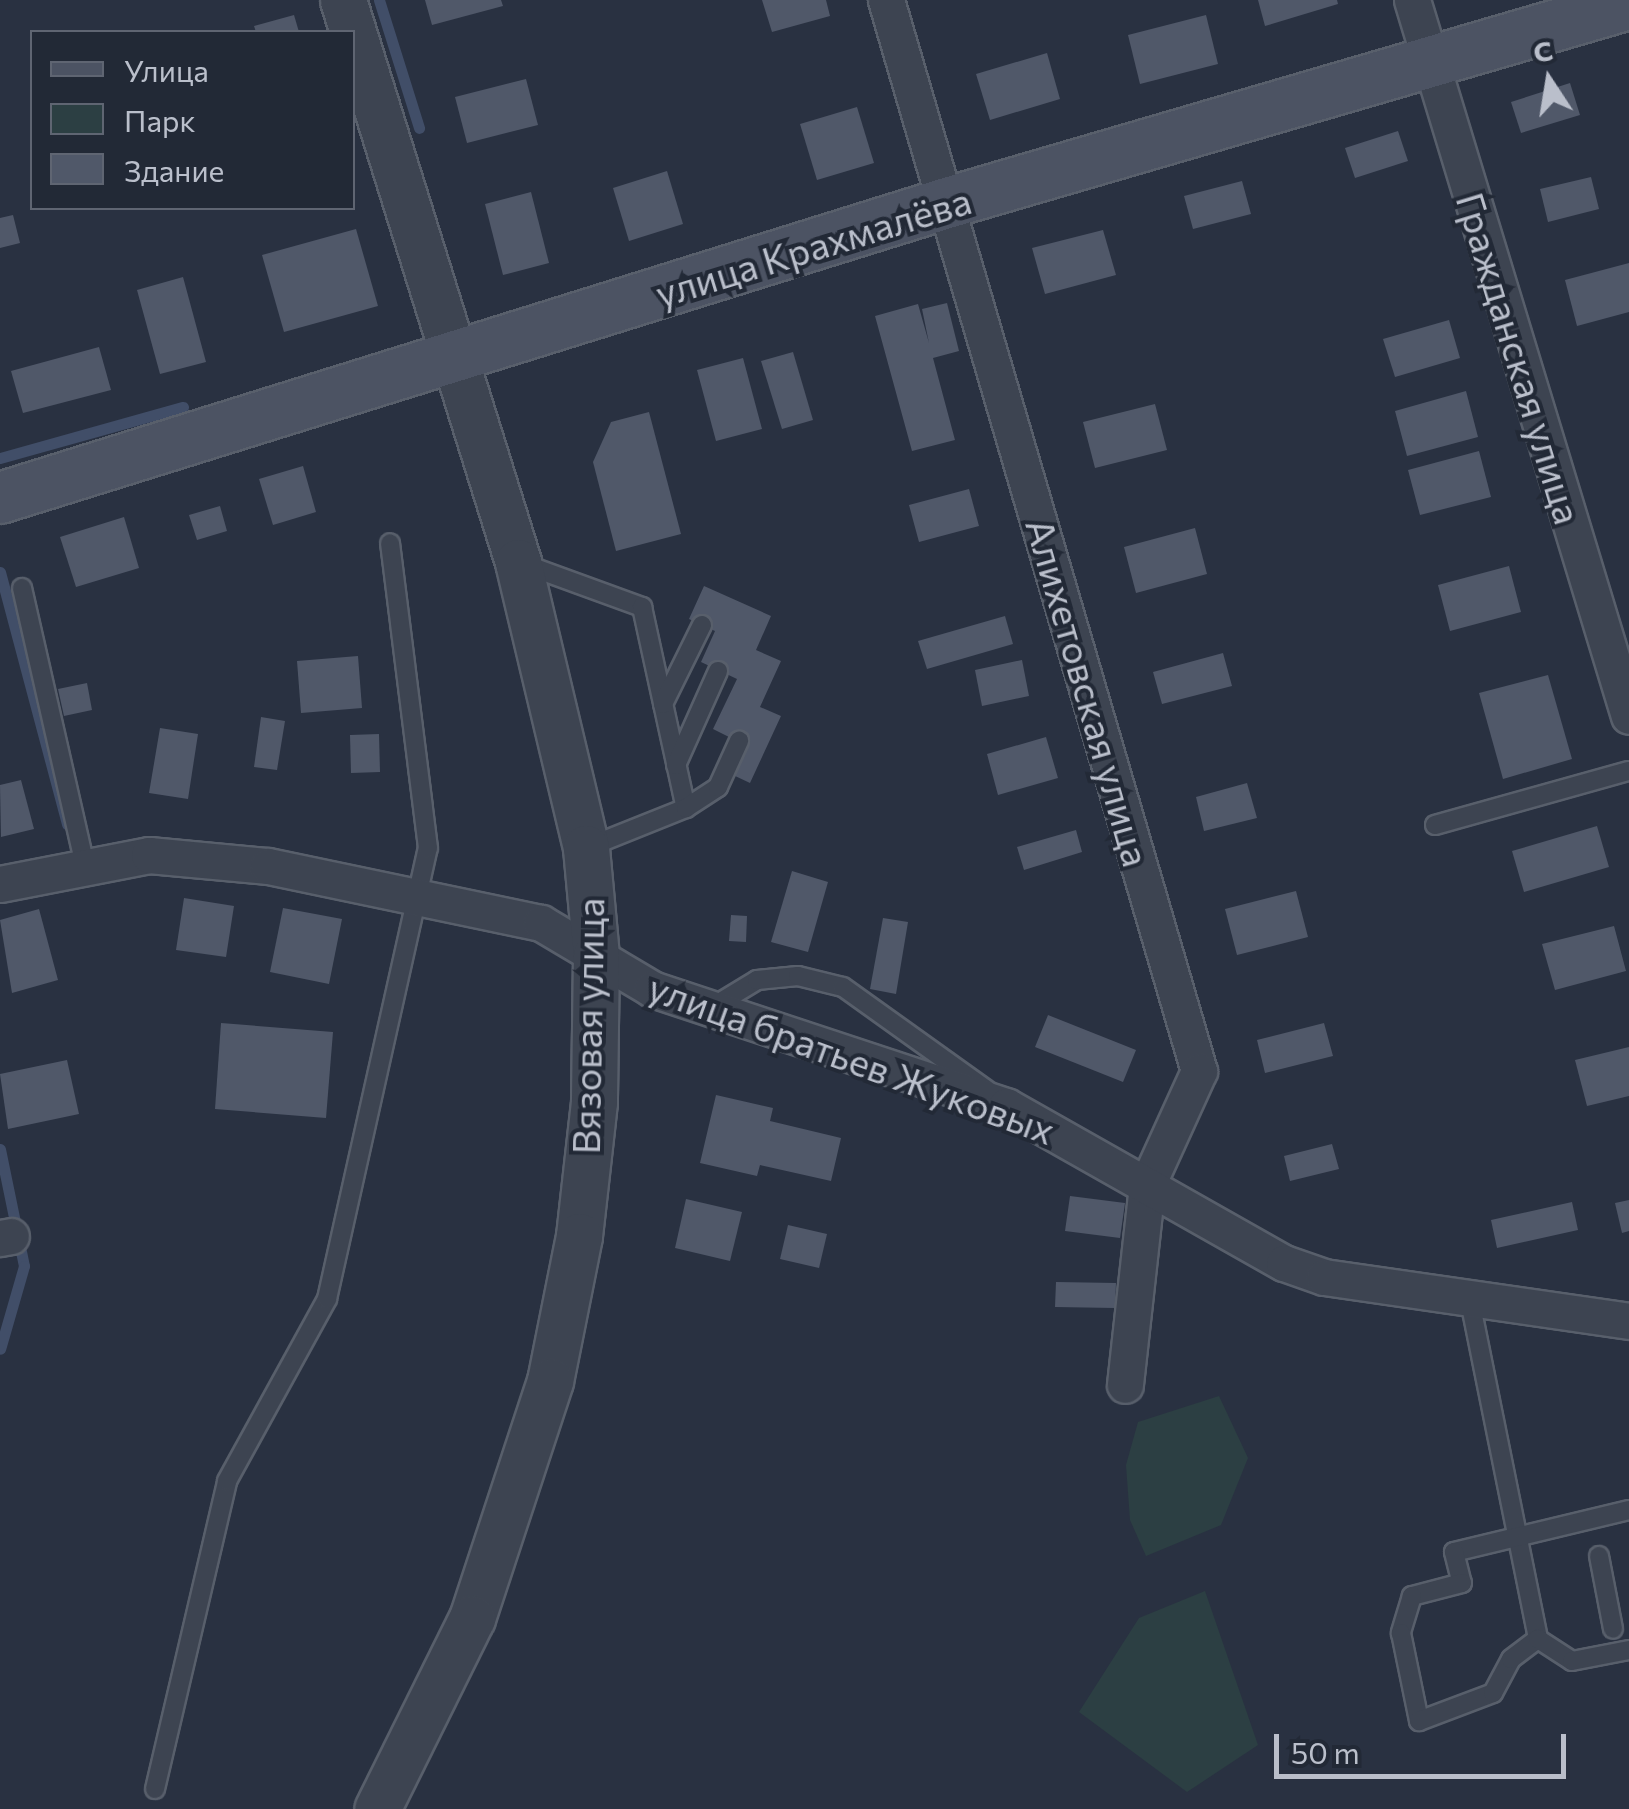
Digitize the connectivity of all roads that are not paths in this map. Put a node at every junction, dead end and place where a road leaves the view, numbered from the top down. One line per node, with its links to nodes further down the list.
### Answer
1 (343, 0): 5 (street, Вязовая улица)
2 (886, 0): 8 (street, Алихетовская улица)
3 (1412, 0): 7 (street, Гражданская улица)
4 (1629, 4): 7 (main road, улица Крахмалёва)
5 (352, 30)
6 (355, 39): 9 (street, Вязовая улица)
7 (1430, 61): 8 (main road, улица Крахмалёва); 17 (street, Гражданская улица)
8 (947, 203): 9 (main road, улица Крахмалёва); 30 (street, Алихетовская улица)
9 (454, 360): 10 (main road, улица Крахмалёва); 12 (street, Вязовая улица)
10 (0, 498)
11 (390, 542): 26 (lane)
12 (518, 562): 16 (lane); 23 (street, Вязовая улица)
13 (22, 588): 24 (lane)
14 (702, 625): 16 (lane)
15 (718, 670): 19 (lane)
16 (663, 704): 19 (lane)
17 (1629, 716)
18 (738, 741): 21 (lane)
19 (676, 765): 21 (lane)
20 (1629, 771): 22 (lane)
21 (686, 808): 23 (lane)
22 (1435, 826)
23 (586, 848): 27 (street, Вязовая улица)
24 (85, 866): 25 (street, улица братьев Жуковых); 26 (street, улица братьев Жуковых)
25 (0, 884)
26 (416, 898): 27 (street, улица братьев Жуковых); 40 (lane)
27 (596, 955): 28 (street, улица братьев Жуковых); 41 (street, Вязовая улица)
28 (708, 1009): 29 (street, улица братьев Жуковых); 29 (lane)
29 (1006, 1106): 30 (street, улица братьев Жуковых)
30 (1147, 1185): 31 (street, улица братьев Жуковых); 33 (street, Алихетовская улица)
31 (1468, 1296): 32 (street, улица братьев Жуковых); 35 (lane)
32 (1629, 1321)
33 (1125, 1385)
34 (1629, 1510): 35 (lane)
35 (1521, 1536): 38 (lane); 38 (lane)
36 (1599, 1556): 37 (lane)
37 (1613, 1628)
38 (1538, 1638): 39 (lane)
39 (1629, 1650)
40 (155, 1789)
41 (377, 1809)

